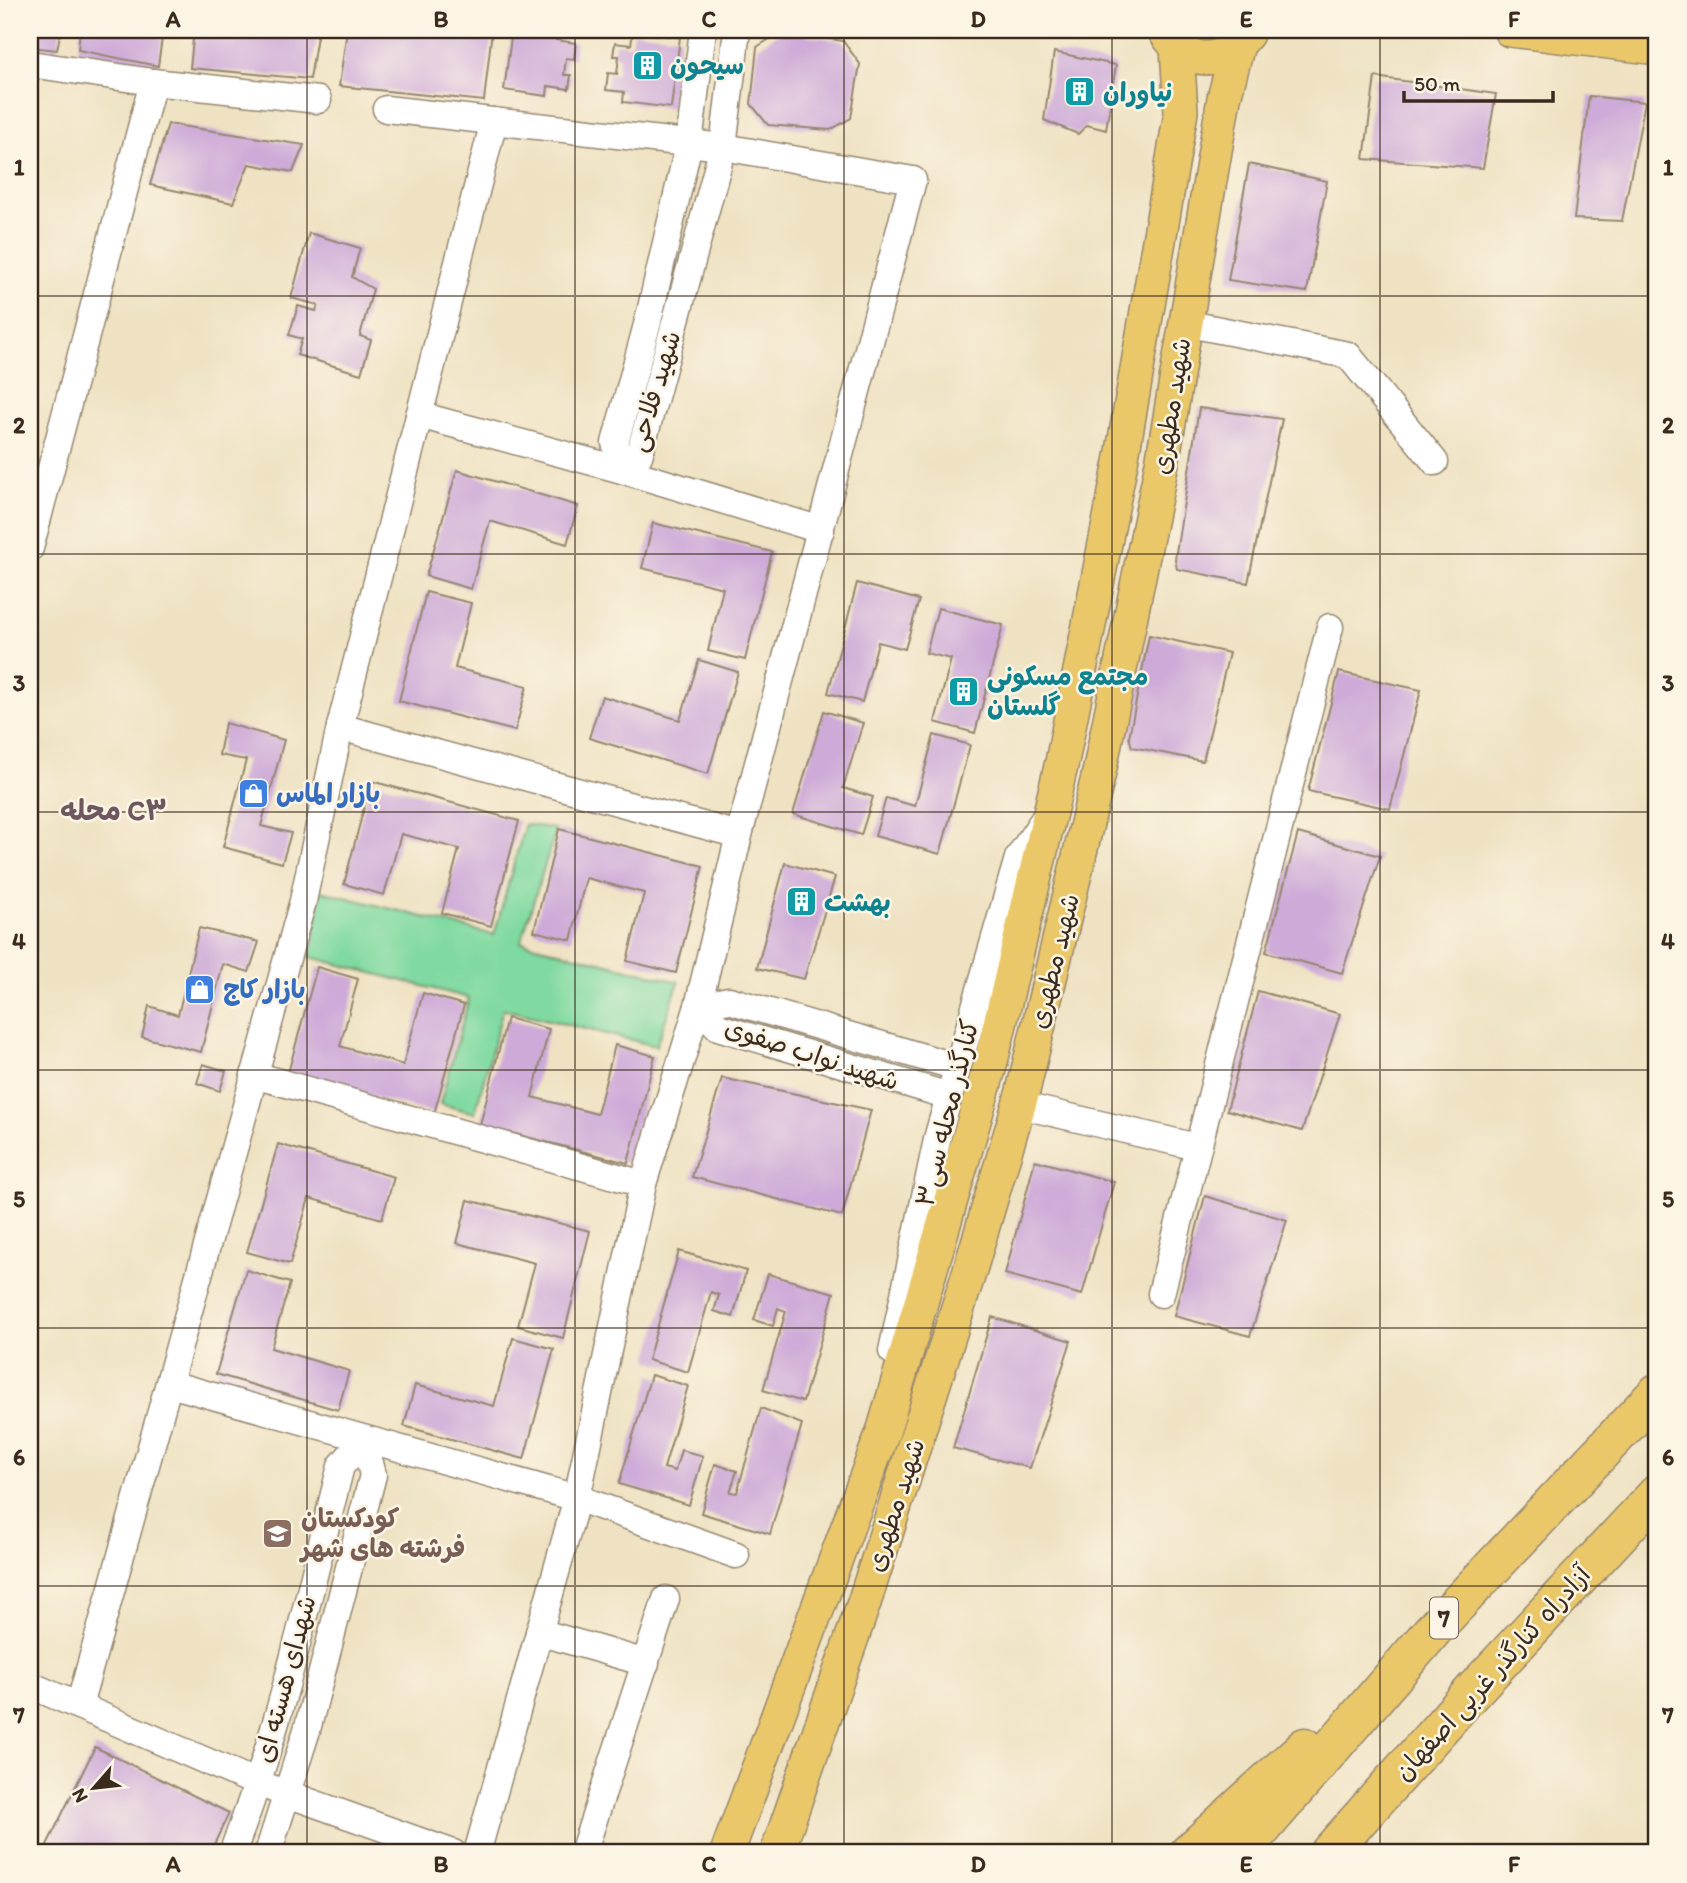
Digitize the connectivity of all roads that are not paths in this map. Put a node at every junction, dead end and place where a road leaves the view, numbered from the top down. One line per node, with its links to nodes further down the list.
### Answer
1 (703, 30): 13 (street, شهید فلاحی)
2 (737, 30): 14 (street, شهید فلاحی)
3 (1510, 30): 6 (main road)
4 (1249, 36): 5 (main road); 15 (main road, شهید مطهری)
5 (1171, 39): 12 (main road, شهید مطهری)
6 (1657, 48)
7 (30, 64): 8 (street)
8 (153, 82): 9 (street); 19 (street)
9 (318, 100)
10 (386, 109): 11 (street)
11 (494, 121): 13 (street); 17 (street)
12 (1175, 142): 15 (main road); 25 (main road, شهید مطهری)
13 (689, 143): 14 (street); 20 (street, شهید فلاحی)
14 (723, 147): 20 (street, شهید فلاحی); 21 (street)
15 (1213, 153): 16 (main road, شهید مطهری)
16 (1184, 323): 18 (street); 33 (main road, شهید مطهری)
17 (419, 415): 20 (street); 24 (street)
18 (1435, 462)
19 (40, 469): 22 (street)
20 (622, 470): 21 (street)
21 (821, 530): 26 (street)
22 (30, 548)
23 (1330, 627): 34 (street)
24 (340, 727): 26 (street); 30 (street)
25 (1051, 809): 29 (street, کنارگذر محله سی۳); 39 (main road, شهید مطهری)
26 (739, 835): 27 (street)
27 (698, 1006): 28 (street, شهید نواب صفوی); 31 (street, شهید نواب صفوی); 35 (street)
28 (918, 1056): 29 (street, شهید نواب صفوی); 31 (street)
29 (957, 1068): 32 (street, کنارگذر محله سی۳)
30 (254, 1075): 35 (street); 37 (street)
31 (906, 1084): 32 (street, شهید نواب صفوی)
32 (949, 1096): 39 (street, کنارگذر محله سی۳)
33 (1019, 1105): 34 (street); 58 (main road, شهید مطهری)
34 (1197, 1147): 36 (street)
35 (643, 1184): 42 (street)
36 (1161, 1294)
37 (170, 1384): 40 (street); 49 (street)
38 (1657, 1393): 45 (highway, 7)
39 (884, 1429): 57 (main road, شهید مطهری)
40 (364, 1439): 42 (street); 50 (street, شهدای هسته ای); 51 (street, شهدای هسته ای)
41 (1657, 1494): 61 (highway, آزادراه کنارگذر غربی اصفهان)
42 (577, 1498): 43 (street); 46 (street)
43 (736, 1555)
44 (666, 1599): 47 (street)
45 (1433, 1630): 59 (highway); 60 (highway, 7)
46 (539, 1632): 47 (street); 55 (street)
47 (646, 1663): 56 (street)
48 (30, 1685): 49 (street)
49 (79, 1706): 50 (street)
50 (257, 1783): 51 (street); 52 (street, شهدای هسته ای)
51 (286, 1794): 53 (street, شهدای هسته ای); 54 (street)
52 (232, 1853)
53 (268, 1853)
54 (453, 1853)
55 (477, 1853)
56 (583, 1853)
57 (727, 1853)
58 (777, 1853)
59 (1189, 1853)
60 (1241, 1853)
61 (1329, 1853)

